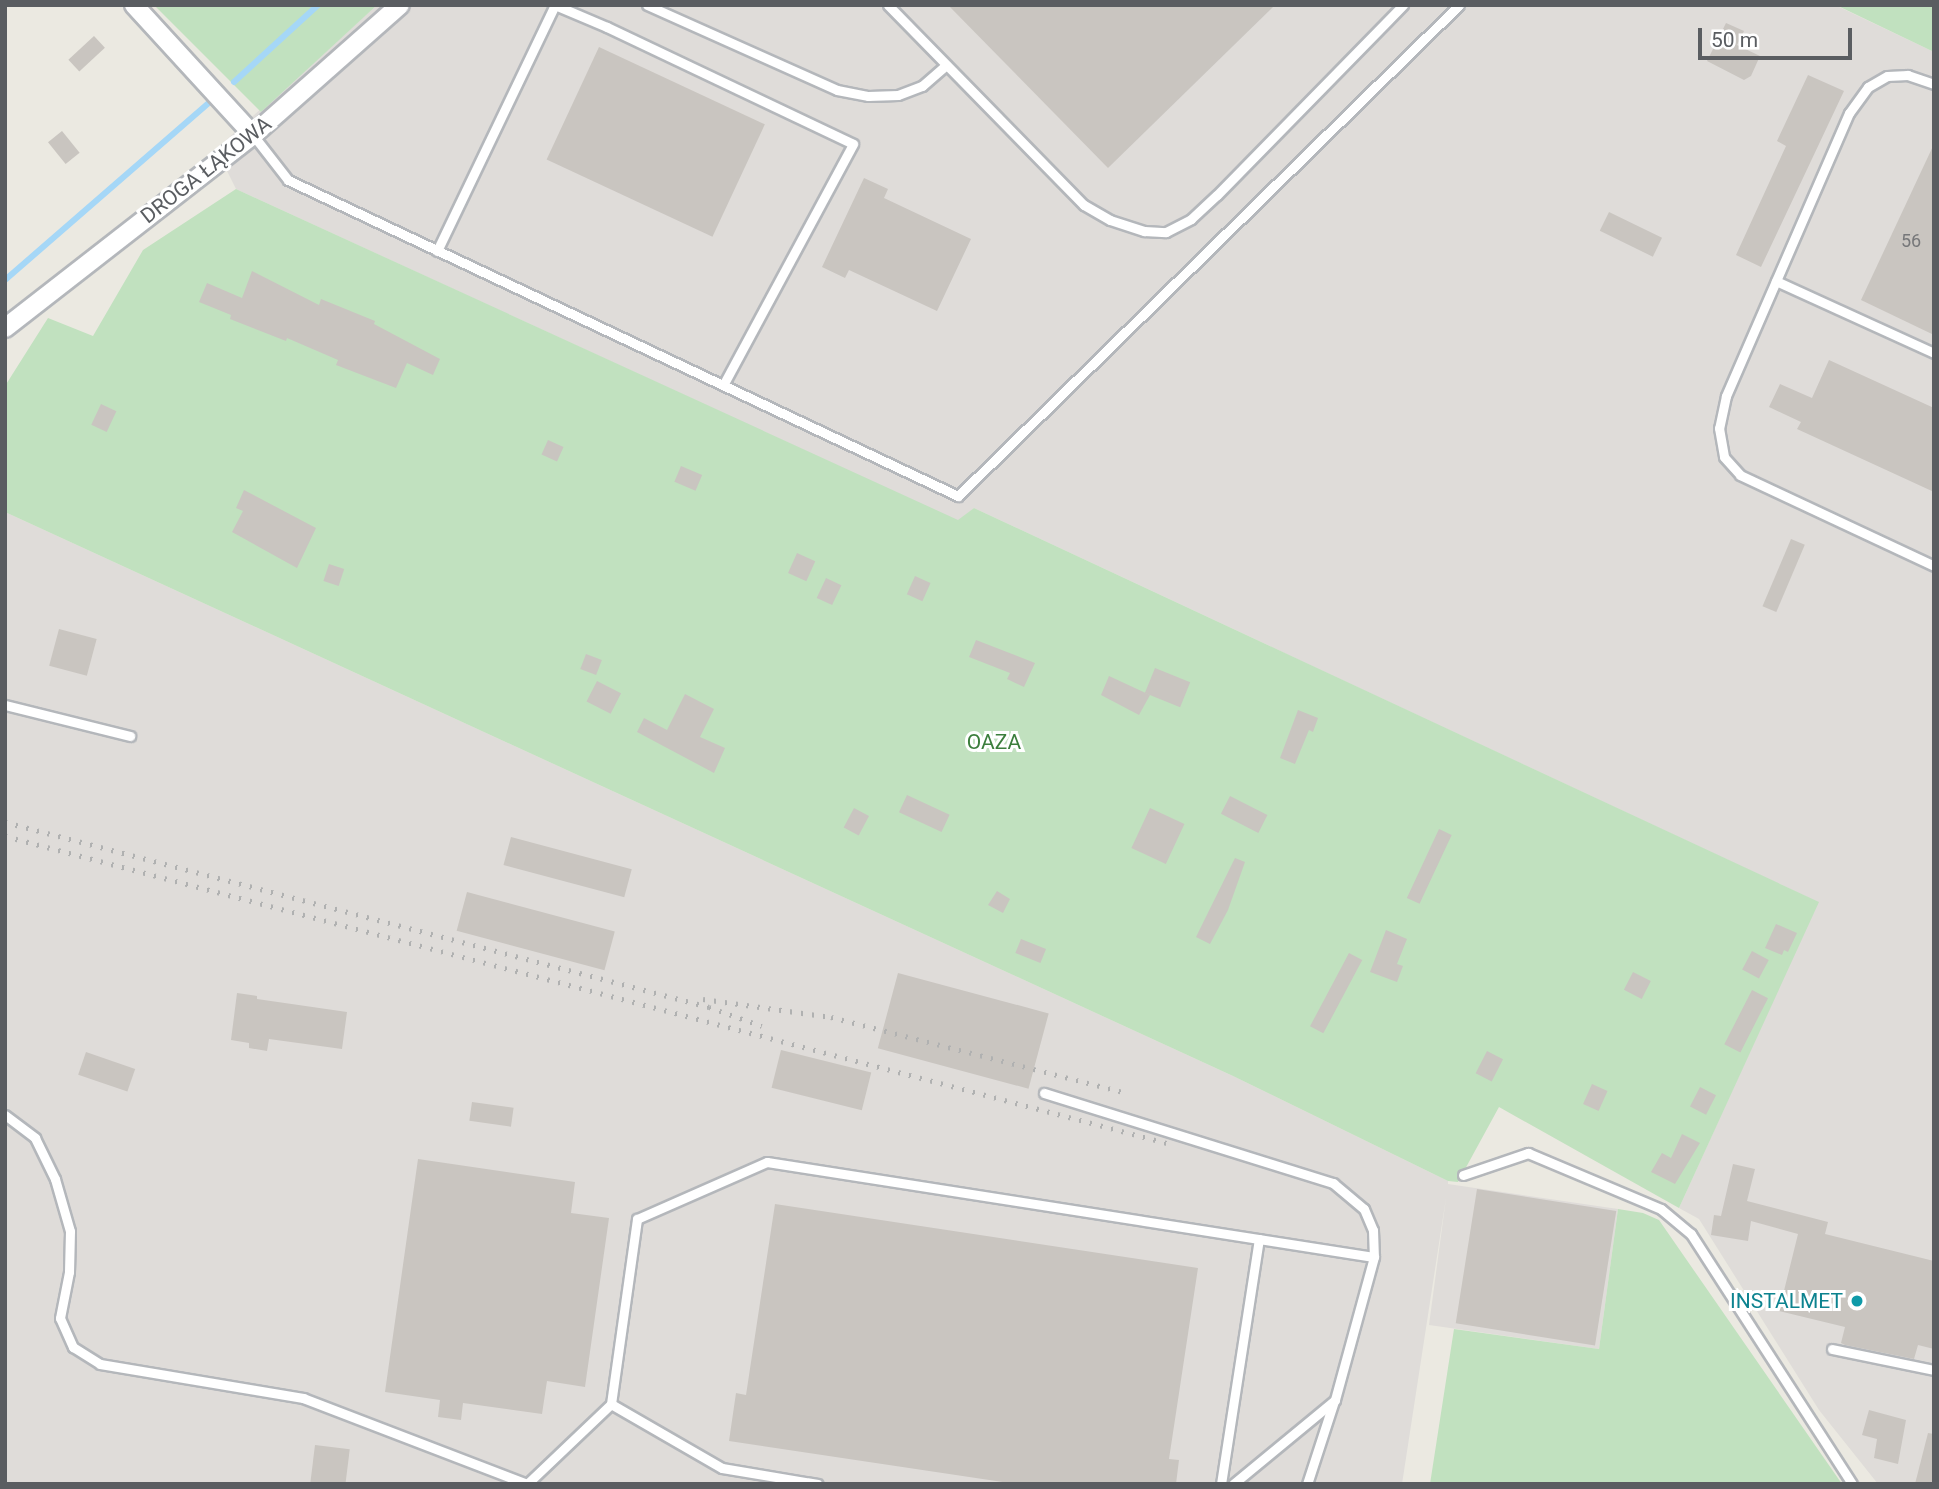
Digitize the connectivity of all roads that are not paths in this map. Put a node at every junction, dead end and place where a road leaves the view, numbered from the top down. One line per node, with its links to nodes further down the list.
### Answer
1 (134, 5): 9 (street)
2 (400, 5): 9 (street, DROGA ŁĄKOWA)
3 (647, 5): 7 (lane)
4 (888, 5): 7 (lane)
5 (1403, 5): 7 (lane)
6 (1459, 5): 14 (lane)
7 (946, 65)
8 (1934, 84): 11 (lane)
9 (253, 135): 10 (lane); 12 (street, DROGA ŁĄKOWA)
10 (437, 251): 14 (lane); 14 (lane)
11 (1776, 281): 13 (lane); 15 (lane)
12 (5, 328)
13 (1934, 354)
14 (723, 385)
15 (1934, 566)
16 (5, 705): 17 (lane)
17 (130, 736)
18 (1044, 1093): 22 (lane)
19 (5, 1115): 27 (lane)
20 (1463, 1175): 32 (lane)
21 (1259, 1239): 22 (lane); 26 (lane); 29 (lane)
22 (1374, 1257): 25 (lane)
23 (1832, 1349): 24 (lane)
24 (1934, 1370)
25 (1335, 1399): 30 (lane); 31 (lane)
26 (611, 1404): 27 (lane); 28 (lane)
27 (527, 1484)
28 (818, 1484)
29 (1221, 1484)
30 (1233, 1484)
31 (1307, 1484)
32 (1852, 1484)

